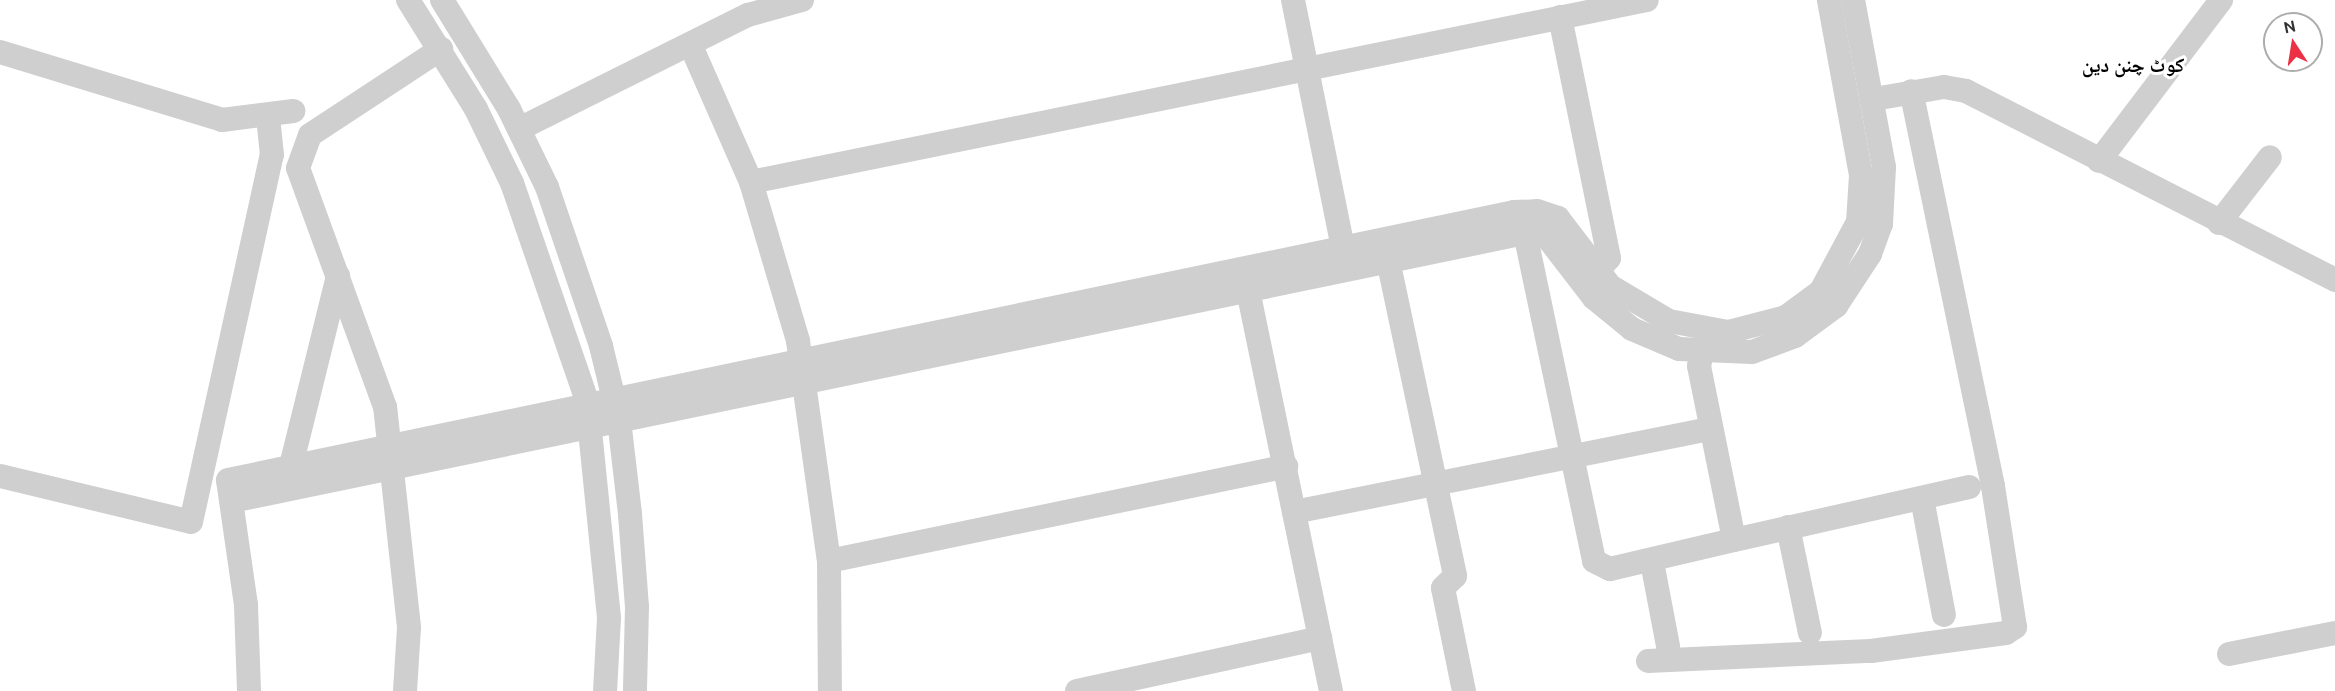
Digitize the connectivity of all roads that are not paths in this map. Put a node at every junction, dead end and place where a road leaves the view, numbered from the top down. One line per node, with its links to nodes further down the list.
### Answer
1 (408, 0): 12 (street)
2 (442, 0): 19 (street)
3 (802, 0): 9 (street)
4 (1293, 0): 14 (street)
5 (1647, 0): 10 (street)
6 (1829, 0): 27 (street)
7 (1853, 0): 16 (street)
8 (2221, 0): 21 (street)
9 (768, 4): 11 (street)
10 (1560, 17): 14 (street); 27 (street)
11 (691, 46): 19 (street); 22 (street)
12 (441, 49): 28 (street); 34 (street)
13 (0, 52): 18 (street)
14 (1307, 67): 22 (street); 25 (street)
15 (1911, 91): 16 (street); 21 (street); 59 (street)
16 (1874, 99): 31 (street)
17 (293, 111): 18 (street)
18 (268, 116): 43 (street)
19 (519, 129): 33 (street)
20 (2270, 157): 23 (street)
21 (2099, 161): 23 (street)
22 (751, 182): 32 (street)
23 (2219, 223): 30 (street)
24 (1525, 233): 26 (street); 31 (street); 39 (street)
25 (1345, 257): 26 (street); 27 (street); 29 (street)
26 (1388, 260): 44 (street)
27 (1597, 272)
28 (339, 276): 38 (street); 40 (street)
29 (1246, 277): 32 (street); 41 (street)
30 (2335, 280)
31 (1702, 353): 37 (street)
32 (803, 369): 33 (street); 35 (street); 51 (street)
33 (614, 396): 34 (street); 35 (street)
34 (587, 401): 36 (street); 38 (street)
35 (619, 420): 36 (street); 64 (street)
36 (591, 426): 42 (street); 63 (street)
37 (1711, 429): 39 (street); 50 (street)
38 (391, 444): 40 (street); 42 (street)
39 (1572, 458): 44 (street); 52 (street)
40 (291, 466): 46 (street)
41 (1286, 466): 48 (street); 51 (street)
42 (393, 468): 46 (street); 62 (street)
43 (0, 476)
44 (1435, 484): 48 (street); 68 (street)
45 (1969, 487): 47 (street)
46 (230, 491): 61 (street)
47 (1922, 498): 49 (street); 53 (street)
48 (1294, 512): 56 (street)
49 (1788, 527): 50 (street); 54 (street)
50 (1734, 540): 52 (street)
51 (829, 561): 65 (street)
52 (1652, 562): 57 (street)
53 (1944, 615)
54 (1810, 633)
55 (2335, 633): 58 (street)
56 (1320, 638): 60 (street); 67 (street)
57 (1668, 646)
58 (2229, 654)
59 (1648, 661)
60 (1181, 680): 66 (street)
61 (249, 691)
62 (405, 691)
63 (605, 691)
64 (635, 691)
65 (830, 691)
66 (1077, 691)
67 (1332, 691)
68 (1464, 691)

